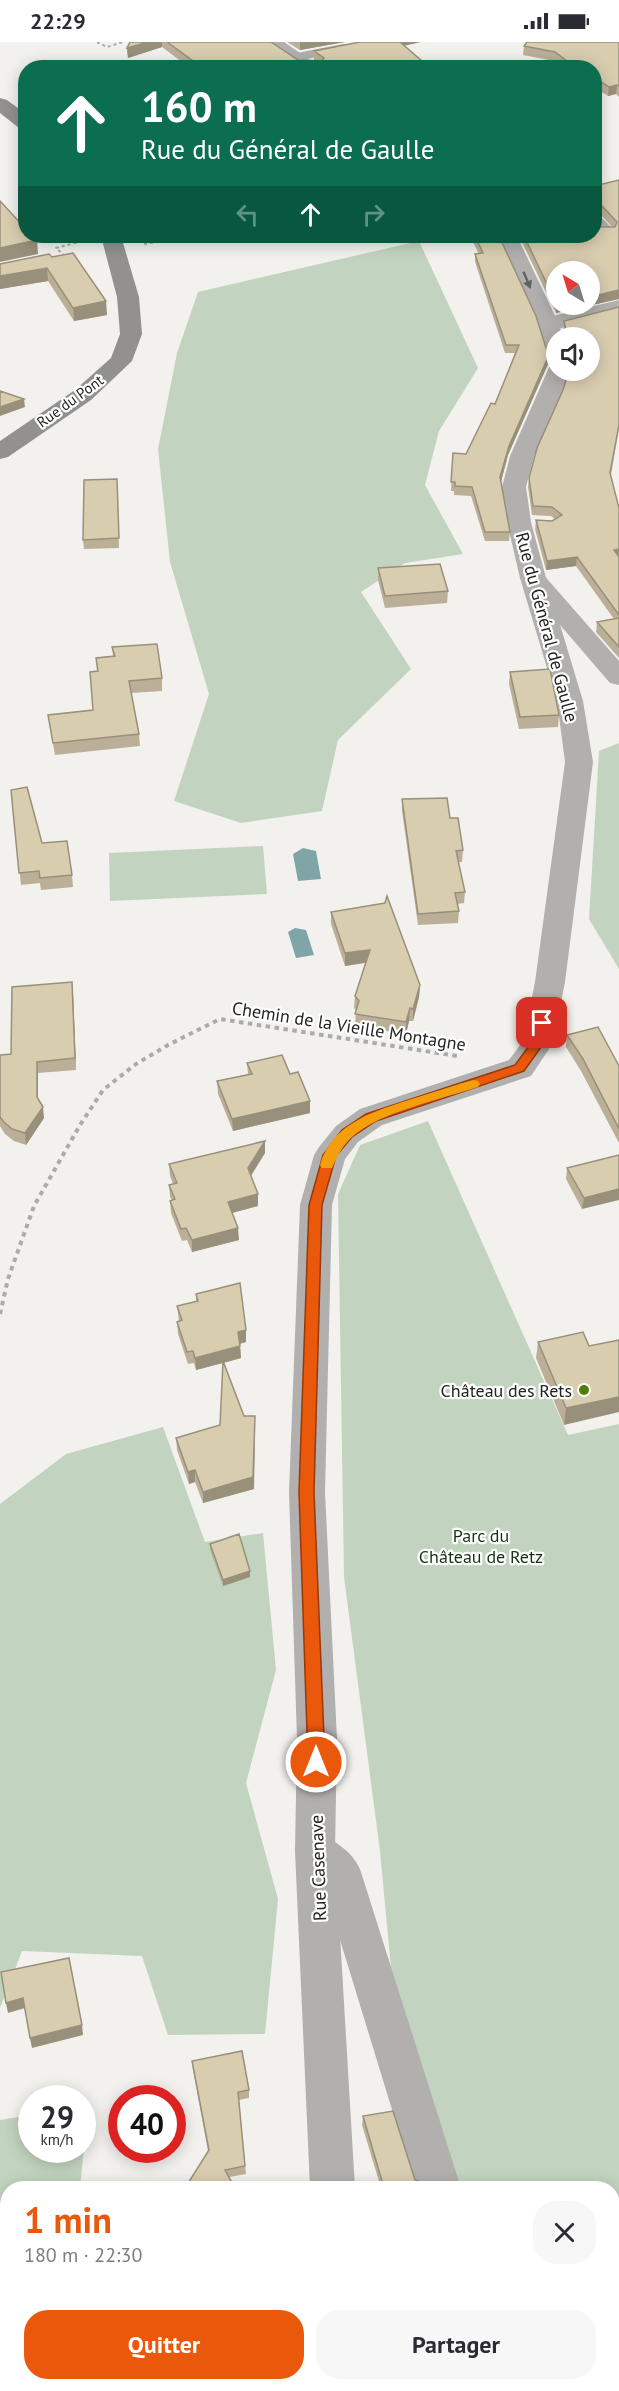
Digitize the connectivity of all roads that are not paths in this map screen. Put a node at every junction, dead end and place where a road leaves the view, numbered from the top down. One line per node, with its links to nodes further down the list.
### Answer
1 (271, 42): 3 (street)
2 (361, 45): 3 (lane)
3 (297, 57): 4 (street)
4 (301, 60)
5 (0, 104): 6 (main road)
6 (18, 118)
7 (602, 225): 8 (lane)
8 (608, 231)
9 (113, 243): 15 (main road, Rue du Pont)
10 (510, 243): 12 (street, one-way to 12)
11 (619, 307): 12 (street)
12 (548, 324): 13 (street)
13 (549, 327)
14 (554, 381): 16 (street, Rue du Général de Gaulle)
15 (0, 452)
16 (533, 578): 17 (street); 18 (street, Rue du Général de Gaulle)
17 (619, 677)
18 (491, 1079): 19 (street, Rue Casenave)
19 (315, 1851): 20 (street, Rue Casenave); 21 (street)
20 (332, 2181)
21 (437, 2181)

